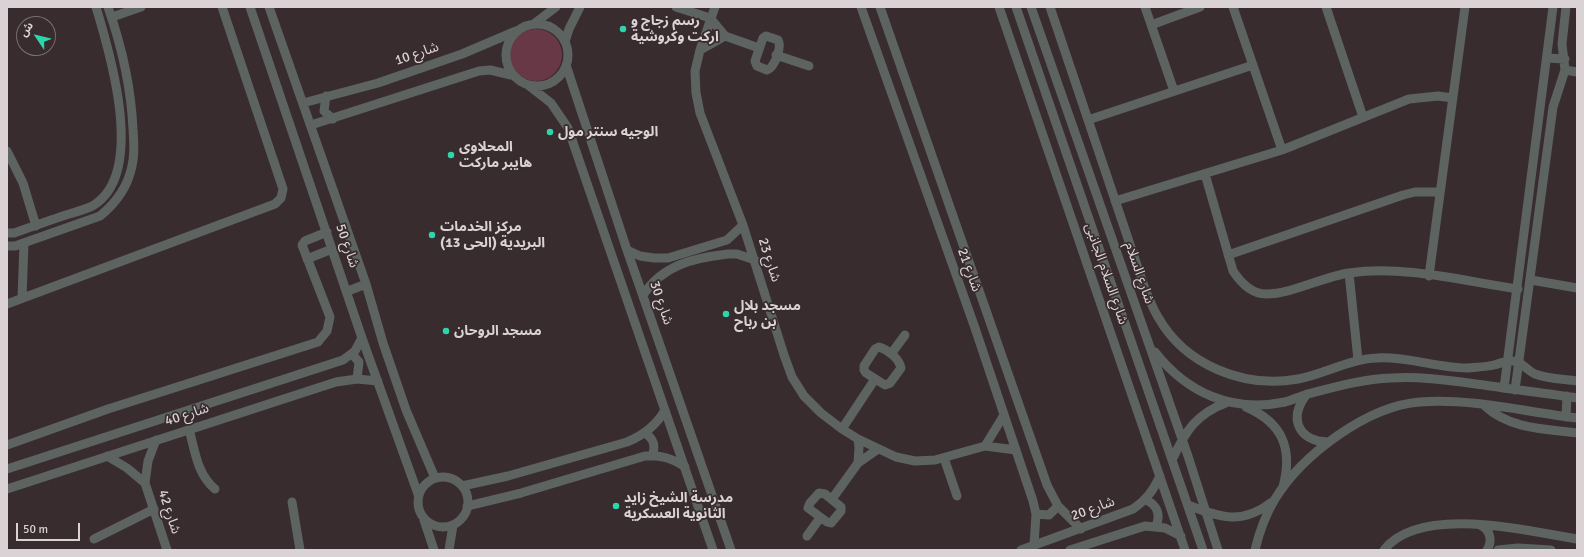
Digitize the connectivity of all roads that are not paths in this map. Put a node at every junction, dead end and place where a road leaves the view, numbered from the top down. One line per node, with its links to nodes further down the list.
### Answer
1 (96, 7): 58 (street)
2 (108, 7): 24 (street)
3 (141, 7): 24 (street)
4 (222, 7): 85 (street)
5 (250, 7): 64 (street, شارع 50)
6 (269, 7): 50 (street, شارع 50)
7 (556, 7): 26 (street)
8 (580, 7): 30 (street)
9 (676, 7): 25 (street)
10 (716, 7): 25 (street, شارع 23)
11 (861, 7): 37 (street, شارع 21)
12 (880, 7): 34 (street, شارع 21)
13 (999, 7): 131 (street, شارع السلام الجانبى)
14 (1016, 7): 127 (street)
15 (1031, 7): 90 (street, شارع السلام)
16 (1050, 7): 53 (street)
17 (1145, 7): 27 (street)
18 (1200, 7): 27 (street)
19 (1234, 7): 39 (street)
20 (1326, 7): 51 (street)
21 (1465, 7): 49 (street)
22 (1553, 7): 35 (street)
23 (1566, 7): 36 (street)
24 (112, 17): 60 (street)
25 (710, 18): 29 (street); 32 (street, شارع 23)
26 (535, 23): 28 (street); 30 (street)
27 (1152, 25): 47 (street)
28 (516, 31): 43 (street); 48 (street, شارع 10)
29 (725, 36): 31 (street); 32 (street)
30 (566, 42): 38 (street)
31 (759, 48): 33 (street); 33 (street)
32 (700, 50): 62 (street, شارع 23)
33 (776, 55): 40 (street)
34 (898, 58): 37 (street); 82 (street, شارع 21)
35 (1547, 58): 36 (street); 44 (street)
36 (1565, 59): 41 (street)
37 (881, 64): 86 (street, شارع 21)
38 (566, 65): 45 (street); 70 (street, شارع 30)
39 (1253, 65): 47 (street); 55 (street)
40 (809, 66)
41 (1565, 70): 42 (street); 46 (street)
42 (1577, 72)
43 (511, 75): 45 (street); 52 (street)
44 (1545, 84): 46 (street); 75 (street)
45 (528, 85): 108 (street)
46 (1560, 87): 77 (street)
47 (1174, 91): 53 (street)
48 (326, 96): 50 (street, شارع 10); 52 (street)
49 (1452, 98): 51 (street); 59 (street)
50 (303, 103): 54 (street, شارع 50)
51 (1363, 117): 55 (street)
52 (333, 119): 54 (street)
53 (1088, 120): 61 (street)
54 (311, 125): 78 (street, شارع 50)
55 (1282, 150): 57 (street)
56 (7, 152): 63 (street)
57 (1205, 174): 61 (street); 71 (street)
58 (111, 187): 60 (street); 63 (street)
59 (1440, 192): 71 (street); 76 (street)
60 (121, 193): 66 (street)
61 (1115, 201): 93 (street)
62 (743, 225): 70 (street); 73 (street, شارع 23)
63 (34, 226): 65 (street); 66 (street)
64 (327, 232): 69 (street, شارع 50); 72 (street)
65 (7, 233)
66 (36, 239): 67 (street)
67 (24, 243): 68 (street); 85 (street)
68 (7, 246)
69 (332, 249): 72 (street); 80 (street, شارع 50)
70 (627, 250): 83 (street, شارع 30)
71 (1228, 255): 74 (street)
72 (307, 259): 120 (street)
73 (754, 260): 83 (street); 113 (street, شارع 23)
74 (1349, 273): 76 (street); 93 (street)
75 (1520, 275): 77 (street); 81 (street)
76 (1429, 276): 81 (street)
77 (1531, 279): 79 (street); 84 (street)
78 (366, 284): 80 (street); 132 (street, شارع 50)
79 (1577, 288)
80 (348, 291): 89 (street, شارع 50)
81 (1517, 292): 84 (street); 94 (street)
82 (979, 293): 86 (street); 146 (street, شارع 21)
83 (643, 295): 166 (street, شارع 30)
84 (1529, 297): 95 (street)
85 (22, 298): 87 (street)
86 (964, 298): 109 (street, شارع 21)
87 (7, 304)
88 (905, 335): 92 (street)
89 (362, 338): 91 (street); 99 (street, شارع 50)
90 (1150, 346): 105 (street); 117 (street, شارع السلام)
91 (352, 354): 96 (street); 130 (street, شارع 40)
92 (891, 354): 97 (street); 97 (street)
93 (1358, 360): 94 (street)
94 (1507, 361): 95 (street); 100 (street)
95 (1518, 362): 98 (street); 101 (street)
96 (357, 379): 99 (street, شارع 40); 112 (street, شارع 40)
97 (875, 379): 113 (street)
98 (1577, 380)
99 (378, 381): 138 (street, شارع 50)
100 (1504, 388): 101 (street); 102 (street)
101 (1515, 390): 103 (street)
102 (1307, 394): 106 (street); 119 (street)
103 (1567, 396): 104 (street); 110 (street)
104 (1577, 398)
105 (1228, 402): 106 (street); 117 (street)
106 (1242, 405): 137 (street)
107 (1485, 406): 110 (street); 115 (street); 119 (street)
108 (665, 410): 114 (street); 129 (street)
109 (1004, 415): 121 (street); 123 (street, شارع 21)
110 (1566, 417): 111 (street)
111 (1577, 418)
112 (189, 429): 118 (street, شارع 40); 136 (street)
113 (842, 429): 116 (street, شارع 23)
114 (645, 433): 125 (street); 134 (street)
115 (1577, 433)
116 (858, 439): 122 (street, شارع 23); 128 (street)
117 (1182, 439): 127 (street); 148 (street, شارع السلام)
118 (156, 440): 124 (street, شارع 40); 133 (street, شارع 42)
119 (1328, 442): 137 (street)
120 (7, 445)
121 (985, 446): 123 (street, شارع 23); 126 (street, شارع 23)
122 (878, 449): 126 (street, شارع 23); 128 (street)
123 (1016, 450): 149 (street, شارع 21)
124 (107, 456): 133 (street, شارع 42); 135 (street, شارع 40)
125 (652, 456): 129 (street); 145 (street)
126 (944, 458): 139 (street)
127 (1172, 460): 144 (street)
128 (858, 463): 140 (street)
129 (685, 467): 165 (street)
130 (7, 469)
131 (1160, 476): 141 (street, شارع 20); 157 (street, شارع السلام الجانبى)
132 (435, 478): 134 (street); 138 (street)
133 (145, 483): 147 (street, شارع 42)
134 (462, 486): 145 (street)
135 (7, 489)
136 (215, 489)
137 (1282, 490): 142 (street)
138 (418, 494): 151 (street)
139 (957, 496)
140 (832, 499): 150 (street); 150 (street)
141 (1146, 500): 154 (street); 155 (street, شارع 20)
142 (1275, 500): 148 (street); 172 (street)
143 (292, 502): 162 (street)
144 (1188, 505): 148 (street); 170 (street)
145 (468, 506): 153 (street)
146 (1058, 506): 149 (street); 155 (street, شارع 21)
147 (154, 510): 158 (street); 161 (street, شارع 42)
148 (1205, 512): 171 (street, شارع السلام)
149 (1036, 514): 160 (street, شارع 21)
150 (820, 518): 156 (street)
151 (424, 520): 153 (street); 163 (street)
152 (1479, 524): 159 (street); 173 (street); 174 (street)
153 (453, 525): 164 (street)
154 (1156, 526): 157 (street); 168 (street)
155 (1081, 529): 160 (street, شارع 20)
156 (807, 536)
157 (1181, 536): 169 (street, شارع السلام الجانبى)
158 (94, 539)
159 (1577, 539)
160 (1034, 545): 167 (street, شارع 20)
161 (167, 550)
162 (300, 550)
163 (434, 550)
164 (449, 550)
165 (714, 550)
166 (731, 550)
167 (1021, 550)
168 (1070, 550)
169 (1185, 550)
170 (1202, 550)
171 (1218, 550)
172 (1255, 550)
173 (1384, 550)
174 (1487, 550)
175 (1498, 550): 176 (street)
176 (1551, 550)

